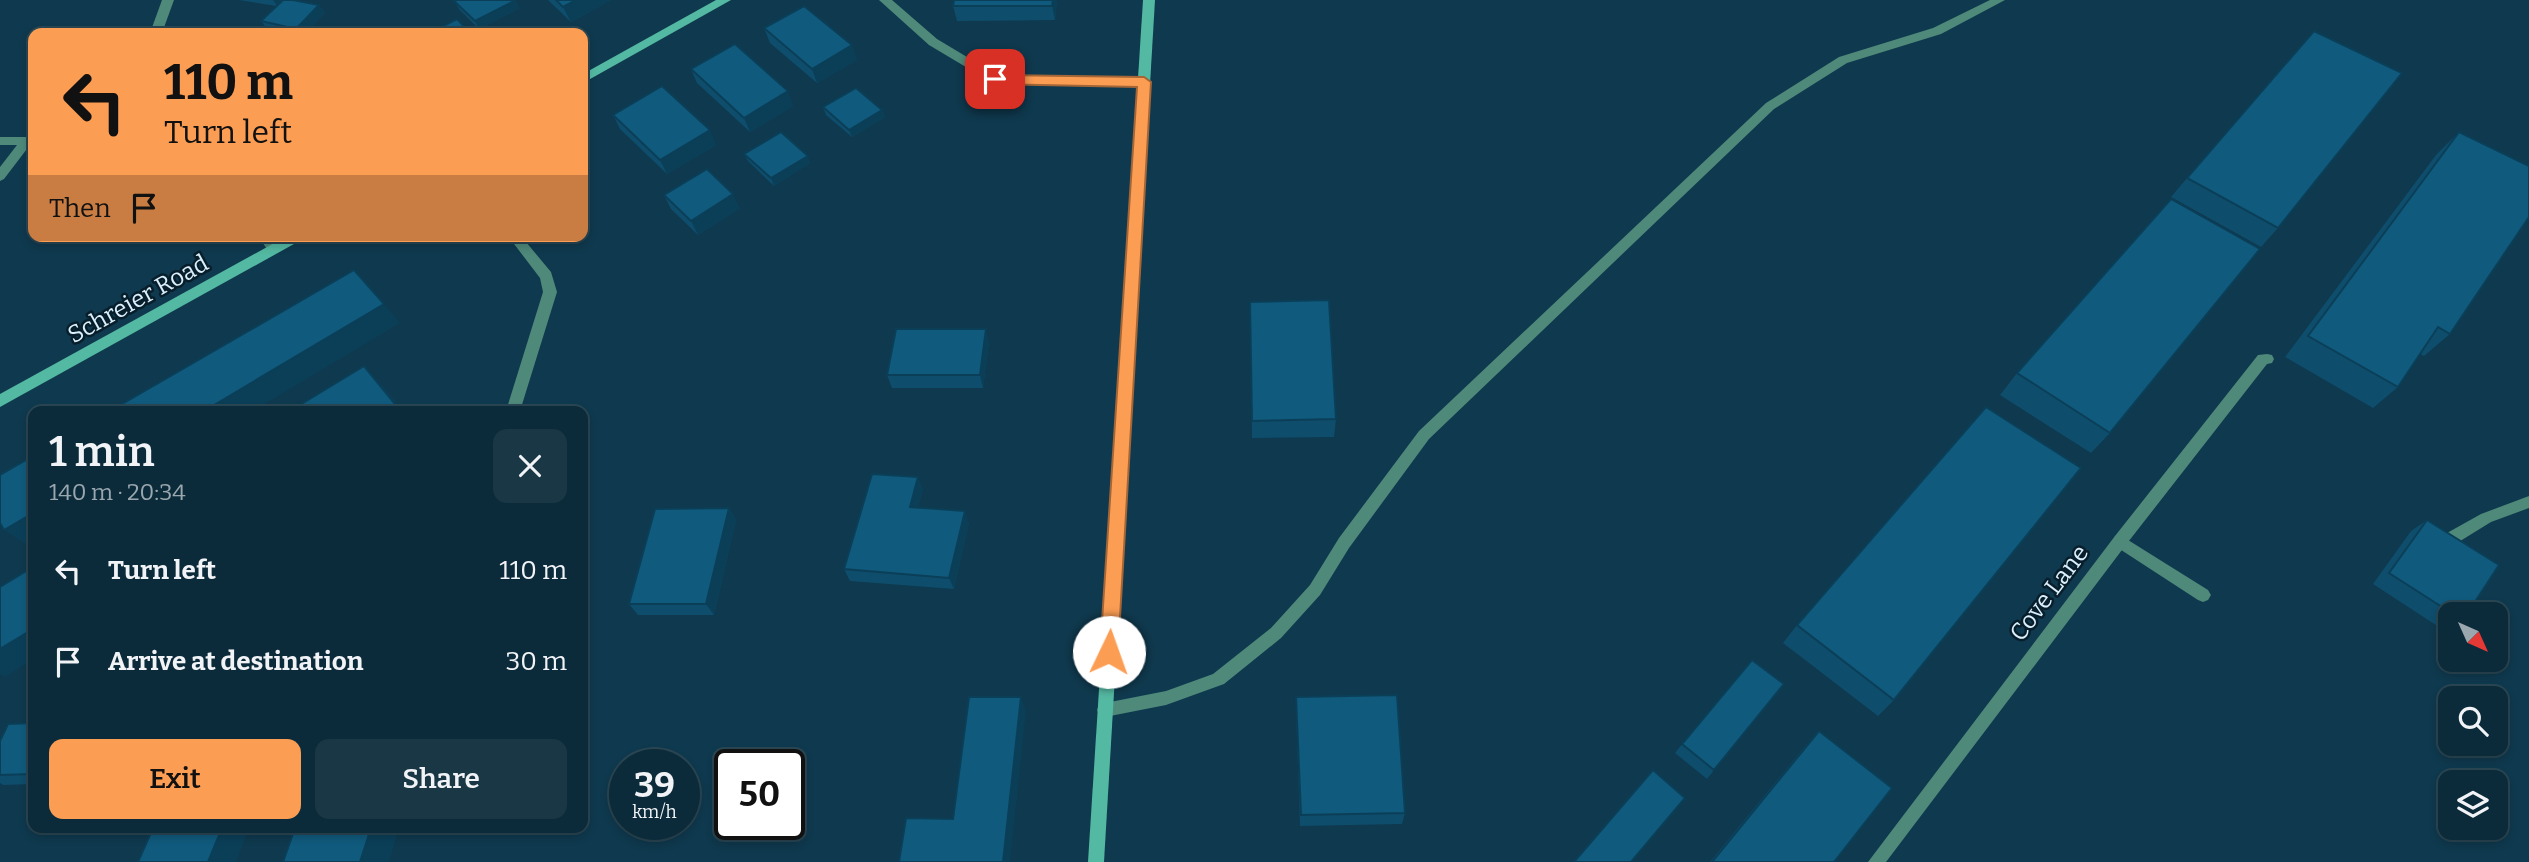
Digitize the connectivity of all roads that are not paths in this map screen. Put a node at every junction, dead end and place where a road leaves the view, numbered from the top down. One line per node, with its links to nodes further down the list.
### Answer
1 (168, 0): 6 (street)
2 (725, 0): 7 (main road)
3 (885, 0): 8 (street)
4 (1149, 0): 8 (main road)
5 (1999, 0): 22 (street)
6 (158, 28)
7 (588, 76)
8 (1144, 82): 22 (main road)
9 (0, 141): 10 (street)
10 (0, 176)
11 (269, 242): 14 (street)
12 (287, 242): 14 (main road, Schreier Road)
13 (519, 242): 17 (street)
14 (274, 249): 16 (main road, Schreier Road)
15 (2267, 359): 20 (street, Cove Lane)
16 (0, 401)
17 (515, 406)
18 (2529, 502): 19 (street)
19 (2452, 538)
20 (2120, 541): 21 (street); 24 (street, Cove Lane)
21 (2203, 595)
22 (1105, 710): 23 (main road)
23 (1096, 862)
24 (1876, 862)

